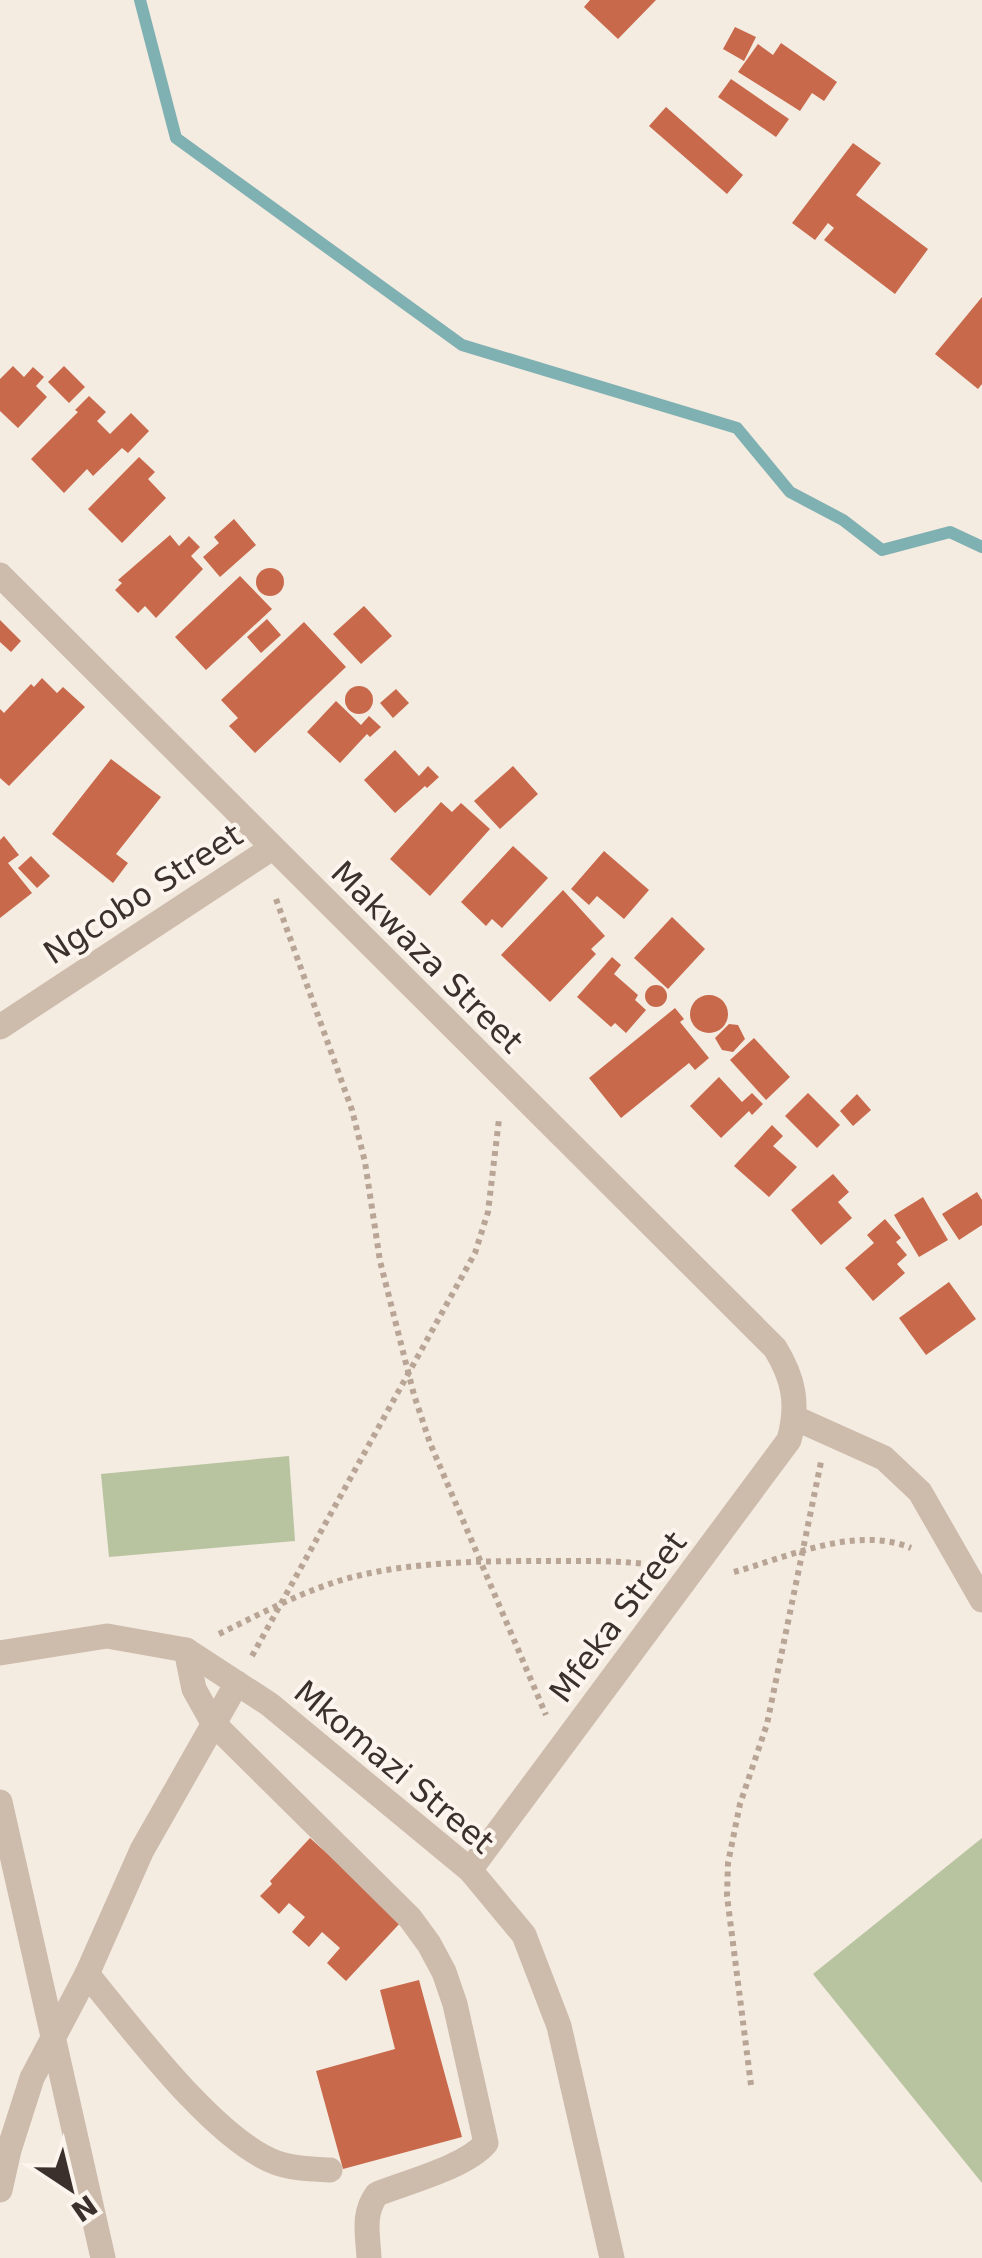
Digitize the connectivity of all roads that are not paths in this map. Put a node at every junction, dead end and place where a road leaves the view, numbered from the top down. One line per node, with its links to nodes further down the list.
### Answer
1 (0, 575): 2 (street, Makwaza Street)
2 (266, 852): 3 (street, Ngcobo Street); 4 (street, Makwaza Street)
3 (0, 1027)
4 (795, 1406): 5 (street); 11 (street, Mfeka Street)
5 (976, 1589)
6 (186, 1650): 7 (street, Mkomazi Street); 8 (street, Mkomazi Street); 9 (street)
7 (0, 1653)
8 (236, 1683): 9 (street); 11 (street, Mkomazi Street)
9 (212, 1724): 12 (street); 17 (street)
10 (0, 1802): 13 (street)
11 (470, 1870): 18 (street, Mkomazi Street)
12 (86, 1974): 13 (street); 14 (street)
13 (52, 2036): 15 (street); 16 (street)
14 (330, 2170)
15 (0, 2190)
16 (103, 2258)
17 (369, 2258)
18 (612, 2258)

